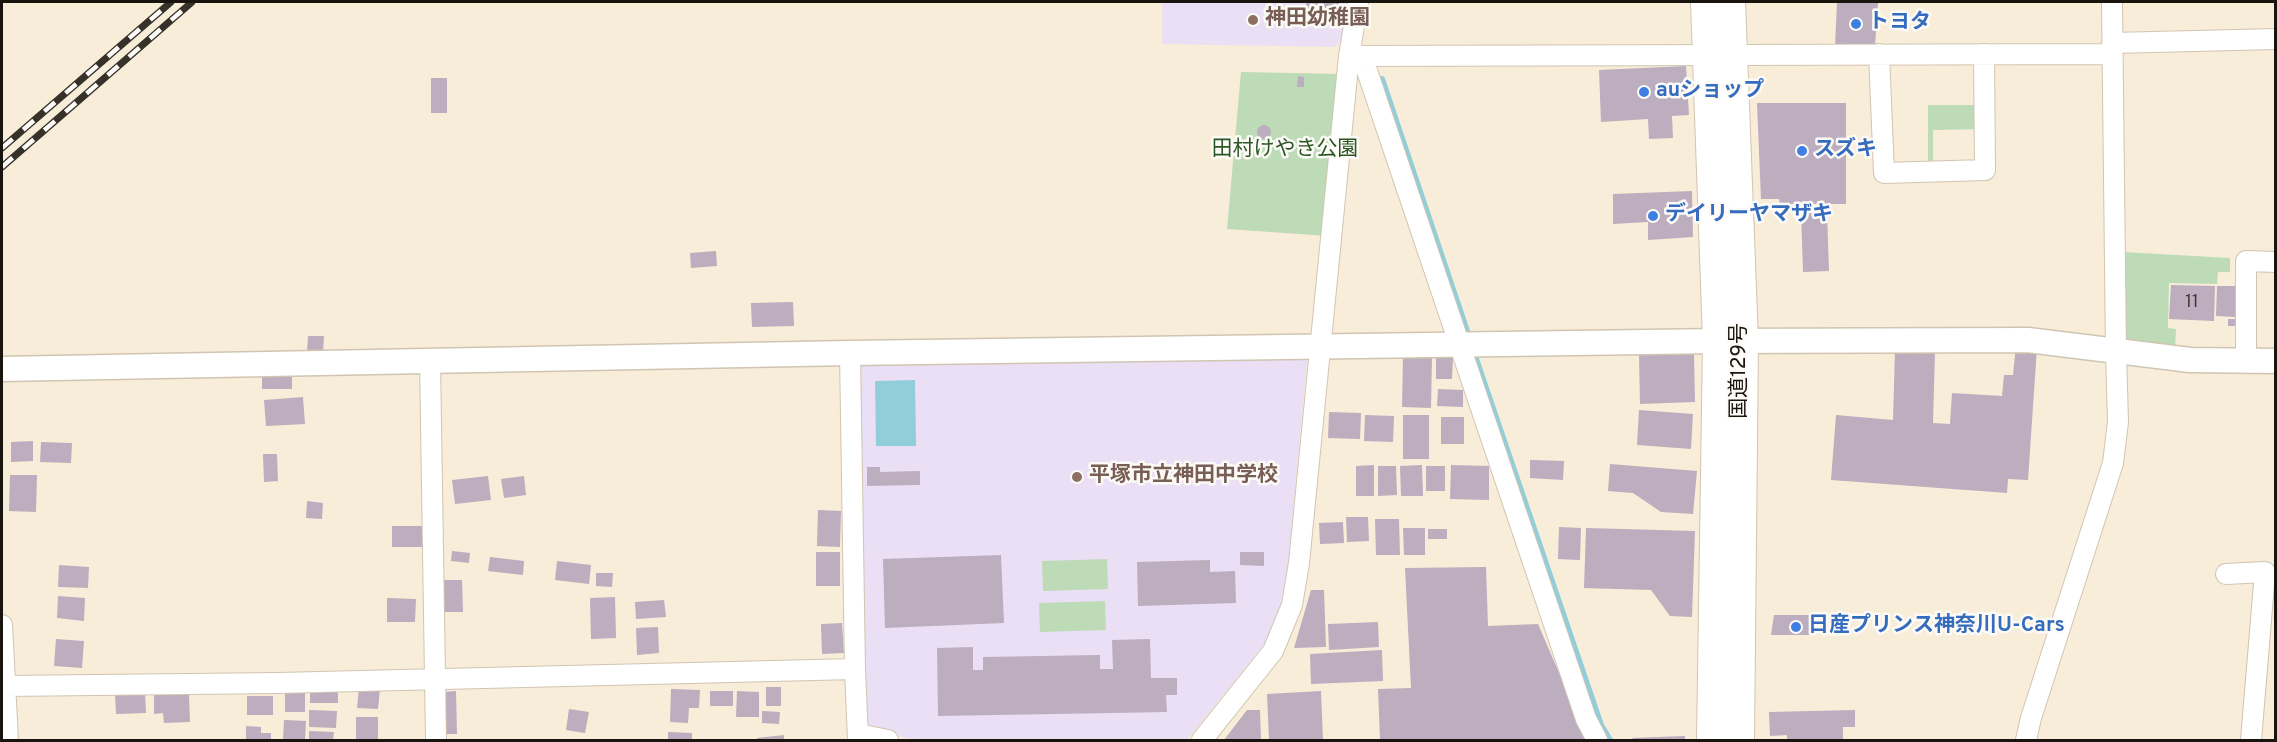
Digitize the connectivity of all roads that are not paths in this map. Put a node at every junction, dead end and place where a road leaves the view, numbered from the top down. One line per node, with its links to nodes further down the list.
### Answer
1 (1358, 2): 10 (street)
2 (1707, 2): 7 (highway, 国道129号)
3 (1730, 2): 7 (highway, 国道129号)
4 (2112, 2): 6 (street)
5 (2276, 39): 6 (street)
6 (2112, 48): 9 (street); 15 (street)
7 (1720, 54): 8 (street); 10 (street); 12 (highway, 国道129号)
8 (1879, 54): 9 (street); 9 (street)
9 (1984, 54)
10 (1356, 56): 13 (street); 14 (street)
11 (2276, 262): 18 (street)
12 (1730, 341): 13 (street); 15 (street); 32 (highway, 国道129号); 33 (highway, 国道129号)
13 (1460, 345): 14 (street); 31 (street)
14 (1320, 348): 16 (street); 30 (street)
15 (2116, 352): 18 (street); 34 (street)
16 (850, 353): 17 (street); 23 (street)
17 (430, 360): 20 (street); 24 (street)
18 (2246, 361): 19 (street)
19 (2276, 361)
20 (2, 369)
21 (2226, 573): 35 (street)
22 (2, 625): 25 (street)
23 (855, 669): 24 (street); 26 (street)
24 (434, 679): 25 (street); 28 (street)
25 (5, 686): 27 (street)
26 (858, 737): 29 (street)
27 (8, 741)
28 (436, 741)
29 (888, 741)
30 (1202, 741)
31 (1597, 741)
32 (1713, 741)
33 (1738, 741)
34 (2026, 741)
35 (2251, 741)

